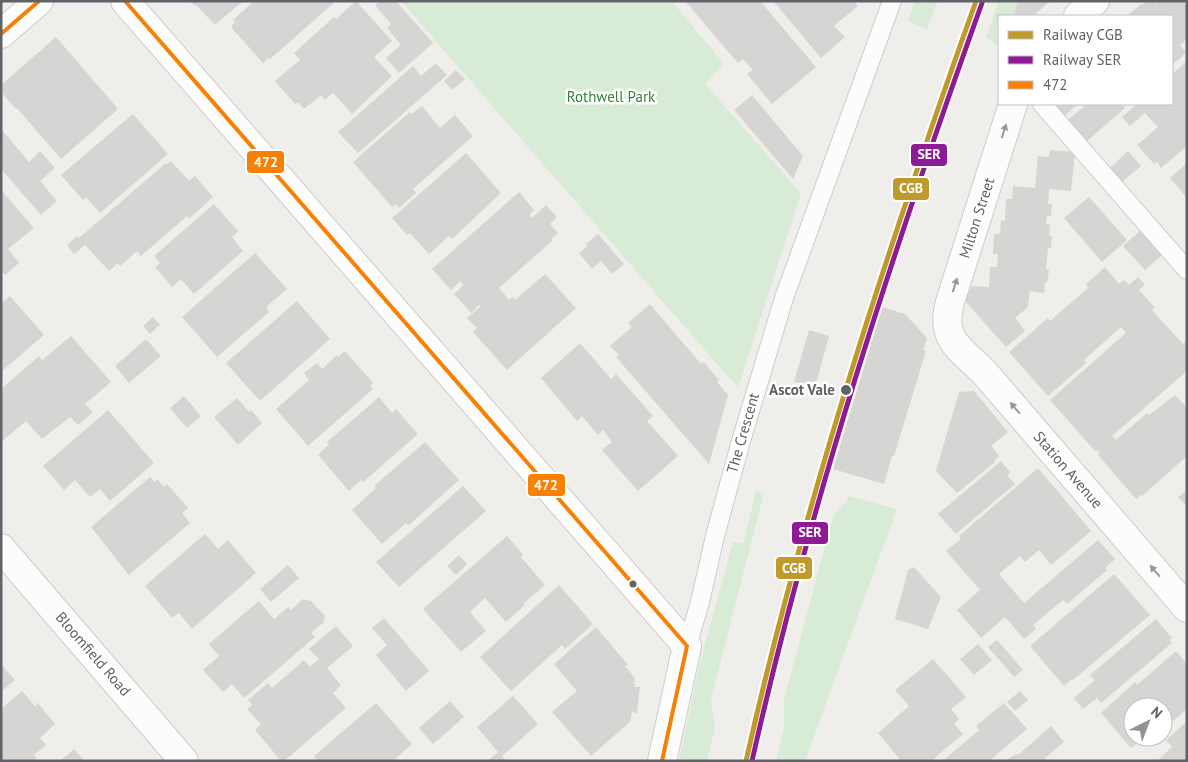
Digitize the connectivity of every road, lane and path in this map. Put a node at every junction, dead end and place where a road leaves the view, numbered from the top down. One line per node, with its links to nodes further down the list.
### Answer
1 (125, 1): 13 (street)
2 (892, 1): 13 (lane, The Crescent)
3 (1095, 1): 5 (street)
4 (27, 5): 6 (street)
5 (1079, 15)
6 (1, 34)
7 (1013, 105): 10 (street, Milton Street, one-way to 7)
8 (1043, 105): 9 (lane)
9 (1187, 270)
10 (948, 333): 12 (street, Station Avenue, one-way to 10)
11 (1, 548): 14 (street, Bloomfield Road)
12 (1187, 608)
13 (687, 646): 15 (street, The Crescent)
14 (184, 761)
15 (662, 761)

